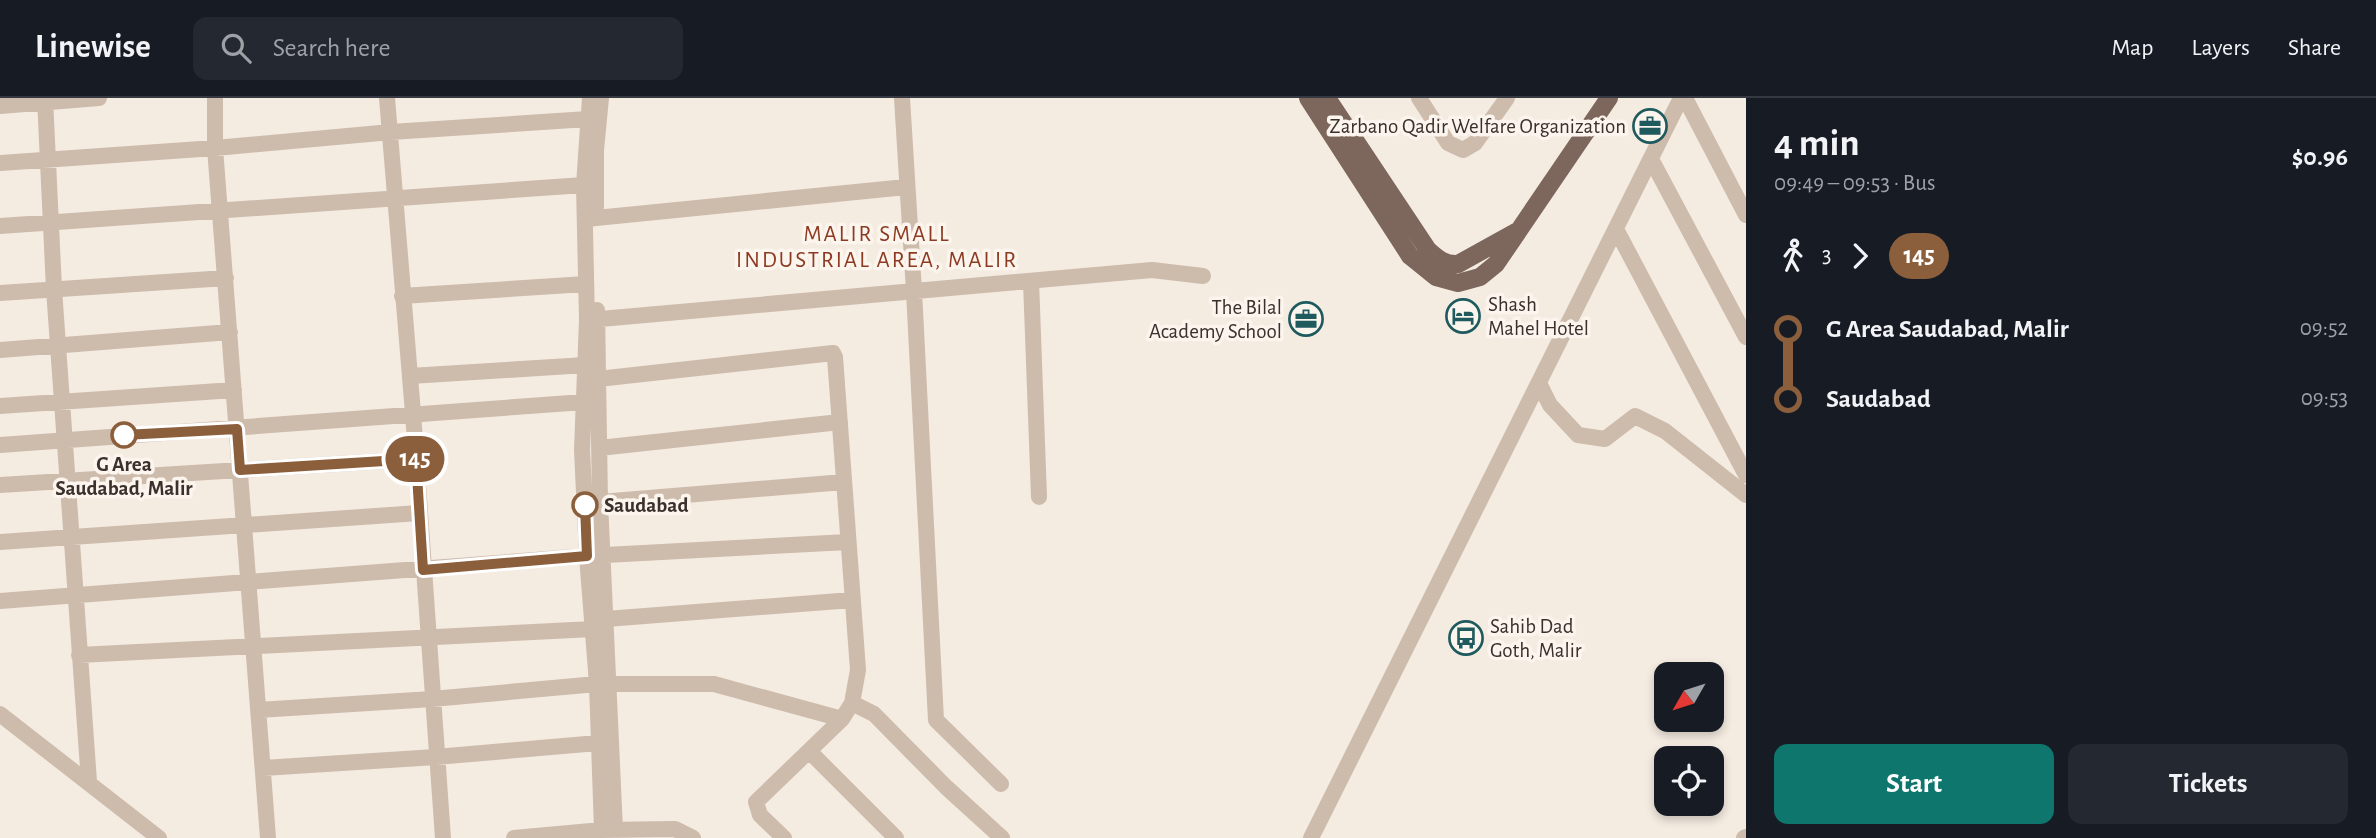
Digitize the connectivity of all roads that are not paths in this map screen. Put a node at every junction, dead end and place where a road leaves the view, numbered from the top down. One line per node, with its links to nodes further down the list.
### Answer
1 (99, 98): 13 (street)
2 (215, 98): 17 (street)
3 (387, 98): 16 (street)
4 (590, 98): 15 (street)
5 (601, 98): 26 (street)
6 (902, 98): 22 (street)
7 (1308, 98): 30 (main road)
8 (1328, 98): 30 (main road)
9 (1419, 98): 10 (street)
10 (1507, 98)
11 (1609, 98): 30 (main road)
12 (1683, 98): 19 (street); 25 (street)
13 (45, 100): 14 (street); 18 (street)
14 (0, 106)
15 (588, 119): 16 (street); 21 (street)
16 (391, 132): 17 (street); 23 (street)
17 (215, 148): 18 (street); 24 (street)
18 (47, 159): 20 (street); 27 (street)
19 (1651, 159): 29 (street); 41 (street)
20 (0, 163)
21 (584, 185): 23 (street); 26 (street)
22 (906, 187): 26 (street); 36 (street)
23 (396, 199): 24 (street); 38 (street)
24 (221, 210): 27 (street); 32 (street)
25 (1746, 215)
26 (591, 218): 34 (street); 39 (street)
27 (50, 223): 28 (street); 35 (street)
28 (0, 226)
29 (1616, 229): 47 (street); 60 (street)
30 (1519, 230)
31 (1203, 276): 33 (street)
32 (226, 278): 35 (street); 40 (street)
33 (1031, 281): 36 (street); 65 (street)
34 (586, 284): 38 (street); 39 (street)
35 (54, 289): 37 (street); 42 (street)
36 (914, 291): 39 (street); 94 (street)
37 (0, 293)
38 (402, 296): 45 (street)
39 (592, 319): 44 (street); 46 (street)
40 (230, 332): 42 (street); 48 (street)
41 (1746, 337)
42 (58, 346): 43 (street); 49 (street)
43 (0, 350)
44 (586, 365): 45 (street); 50 (street)
45 (410, 376): 52 (street)
46 (598, 379): 53 (street); 57 (street)
47 (1539, 383): 64 (street); 104 (street)
48 (234, 390): 49 (street); 54 (street)
49 (61, 401): 51 (street); 55 (street)
50 (584, 401): 52 (street); 72 (street)
51 (0, 406)
52 (413, 413): 54 (street); 58 (street)
53 (840, 422): 57 (street); 62 (street)
54 (237, 429): 55 (street); 59 (street)
55 (64, 438): 56 (street); 61 (street)
56 (0, 445)
57 (599, 448): 66 (street)
58 (416, 459): 59 (street); 67 (street)
59 (240, 470): 61 (street); 68 (street)
60 (1746, 475)
61 (67, 480): 63 (street); 69 (street)
62 (844, 482): 66 (street); 71 (street)
63 (0, 485)
64 (1746, 495)
65 (1039, 497)
66 (600, 502): 72 (street)
67 (419, 513): 68 (street); 73 (street)
68 (244, 527): 69 (street); 74 (street)
69 (70, 536): 70 (street); 75 (street)
70 (0, 542)
71 (848, 542): 72 (street); 76 (street)
72 (595, 556): 73 (street); 78 (street); 79 (street)
73 (423, 570): 74 (street); 80 (street)
74 (248, 583): 75 (street); 81 (street)
75 (74, 596): 77 (street); 82 (street)
76 (852, 600): 78 (street); 85 (street)
77 (0, 601)
78 (606, 618): 83 (street)
79 (593, 629): 80 (street); 83 (street)
80 (427, 638): 81 (street); 84 (street)
81 (254, 647): 82 (street); 86 (street)
82 (79, 655): 93 (street)
83 (603, 684): 84 (street); 88 (street); 89 (street); 95 (street)
84 (432, 699): 86 (street); 91 (street)
85 (852, 703): 88 (street); 103 (street)
86 (258, 710): 92 (street)
87 (0, 714): 93 (street)
88 (842, 719): 90 (street)
89 (598, 743): 91 (street); 95 (street)
90 (809, 751): 101 (street); 102 (street)
91 (436, 757): 92 (street); 98 (street)
92 (263, 768): 97 (street)
93 (89, 782): 96 (street)
94 (1001, 784)
95 (609, 830): 99 (street); 100 (street)
96 (159, 838)
97 (268, 838)
98 (443, 838)
99 (514, 838)
100 (693, 838)
101 (784, 838)
102 (896, 838)
103 (1002, 838)
104 (1311, 838)

